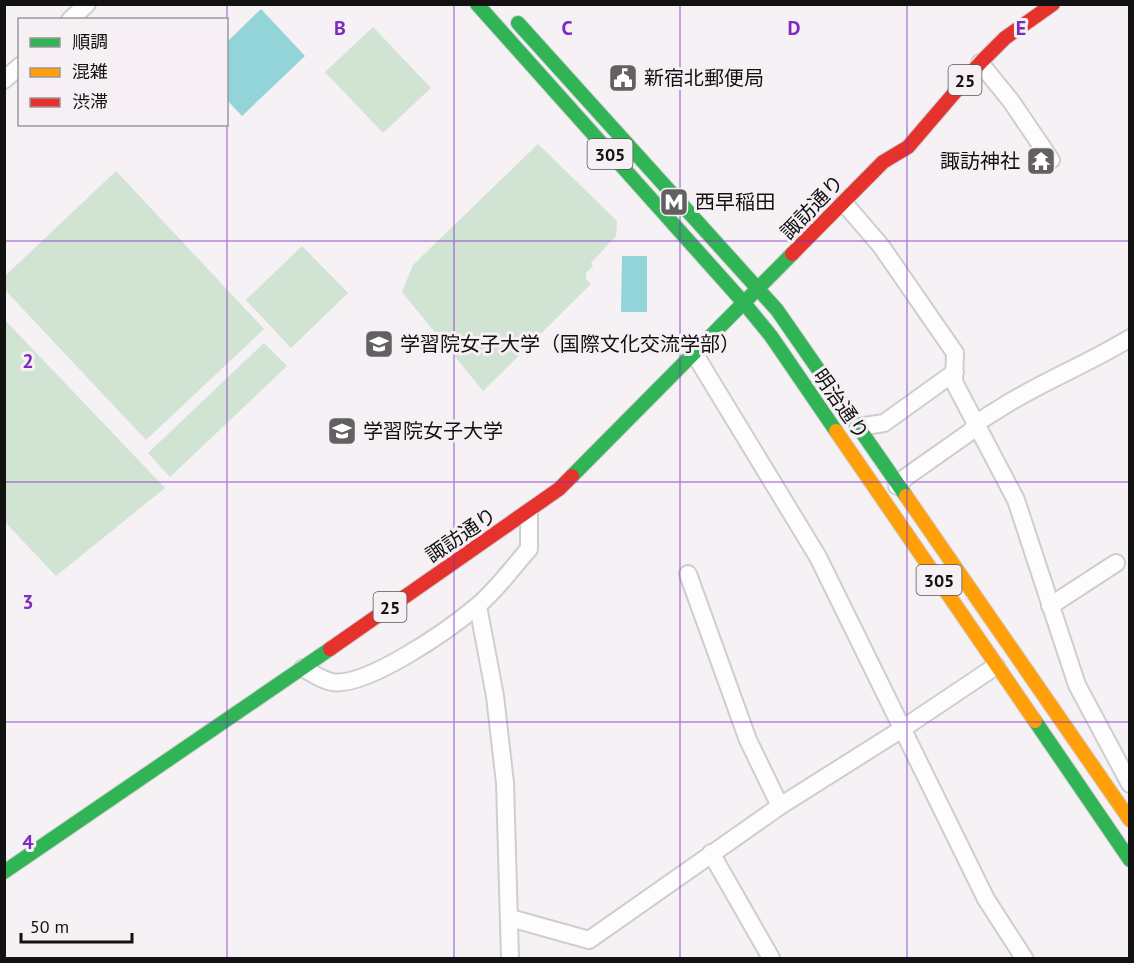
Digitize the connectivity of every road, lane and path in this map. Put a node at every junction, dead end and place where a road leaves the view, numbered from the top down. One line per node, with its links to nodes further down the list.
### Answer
1 (87, 4): 5 (street)
2 (477, 4): 14 (main road, 明治通り / 305)
3 (1053, 4): 6 (main road, 諏訪通り / 25)
4 (509, 13): 13 (main road, 明治通り / 305)
5 (72, 18)
6 (980, 63): 10 (street); 11 (main road, 諏訪通り / 25)
7 (18, 68): 8 (street)
8 (4, 80)
9 (895, 138): 11 (main road, 諏訪通り / 25)
10 (1051, 160)
11 (883, 162): 12 (main road, 諏訪通り / 25)
12 (844, 203): 13 (main road, 諏訪通り / 25); 17 (street)
13 (759, 289): 14 (main road, 諏訪通り / 25); 19 (main road, 明治通り / 305)
14 (744, 303): 16 (main road, 諏訪通り / 25); 26 (main road, 明治通り / 305)
15 (1130, 338): 18 (street)
16 (694, 353): 21 (main road, 諏訪通り / 25); 28 (street)
17 (955, 372): 18 (street); 19 (street)
18 (976, 423): 20 (street); 25 (street)
19 (858, 427): 20 (main road, 明治通り / 305)
20 (897, 486): 31 (main road, 明治通り / 305)
21 (529, 512): 24 (street); 27 (main road, 諏訪通り / 25)
22 (1116, 563): 25 (street)
23 (687, 574): 30 (street)
24 (478, 606): 27 (street); 35 (street)
25 (1050, 606): 29 (street)
26 (996, 666): 28 (street); 33 (main road, 明治通り / 305)
27 (303, 668): 34 (main road, 諏訪通り / 25)
28 (902, 729): 30 (street); 38 (street)
29 (1130, 784)
30 (780, 806): 32 (street)
31 (1130, 820)
32 (711, 853): 35 (street); 37 (street)
33 (1130, 860)
34 (4, 872)
35 (510, 918): 36 (street)
36 (510, 958)
37 (771, 958)
38 (1024, 958)

